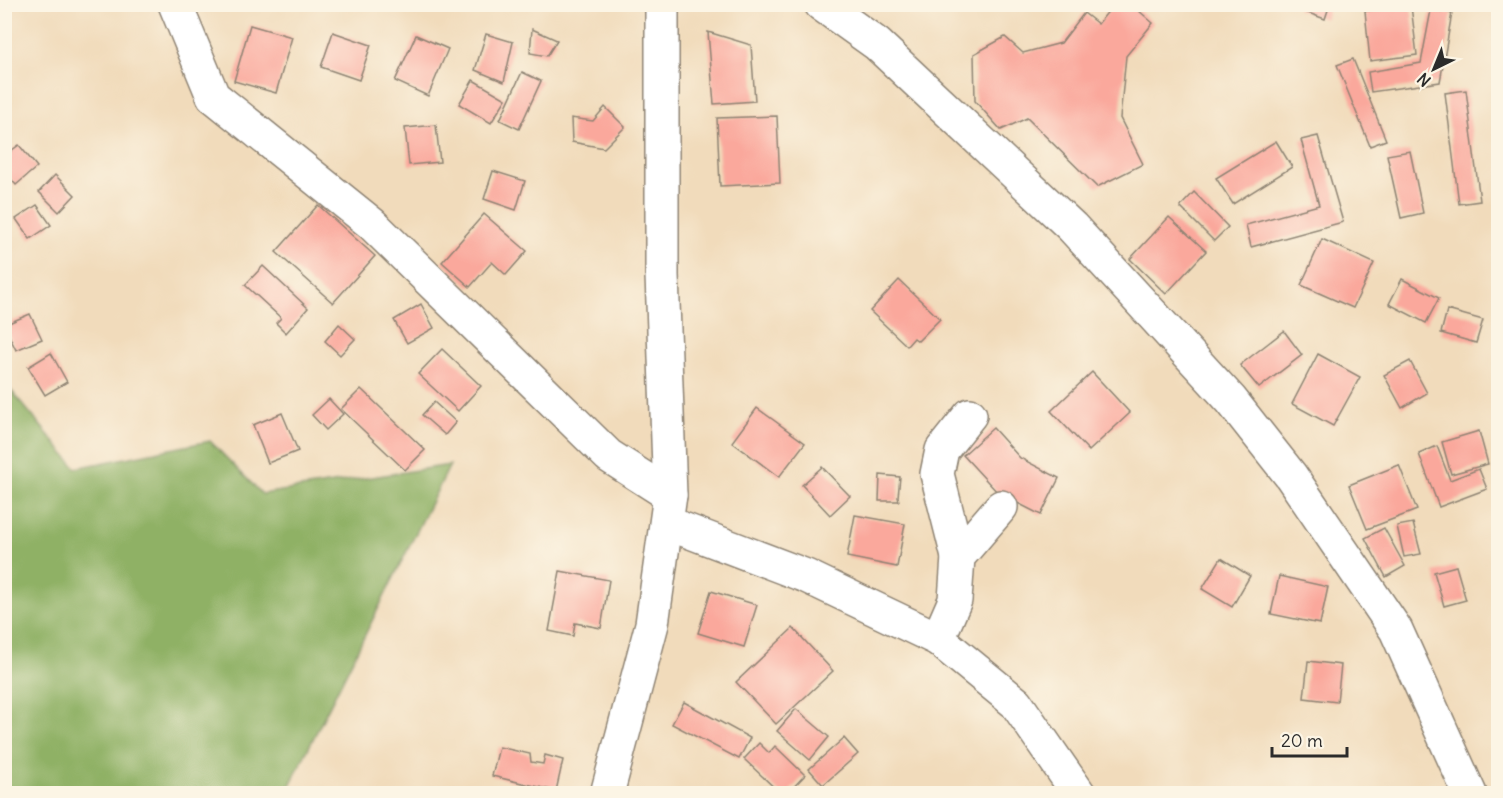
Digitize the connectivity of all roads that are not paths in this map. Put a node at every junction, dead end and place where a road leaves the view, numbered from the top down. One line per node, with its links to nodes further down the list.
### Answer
1 (175, 4): 6 (street)
2 (662, 4): 6 (street)
3 (821, 4): 11 (street)
4 (970, 415): 7 (street)
5 (1001, 507): 7 (street)
6 (669, 509): 8 (street); 9 (street)
7 (958, 557): 8 (street)
8 (938, 639): 10 (street)
9 (607, 794)
10 (1079, 794)
11 (1470, 794)

